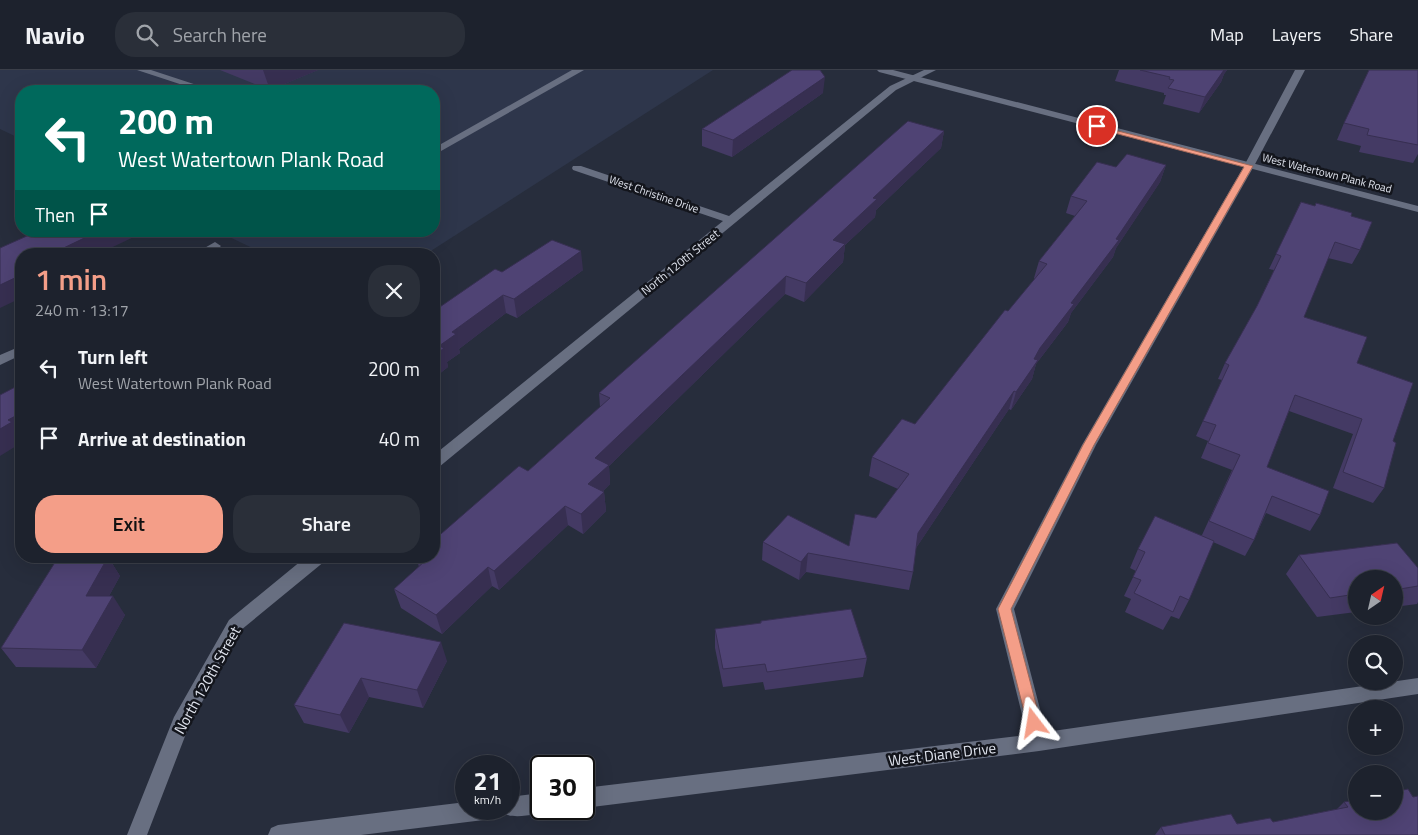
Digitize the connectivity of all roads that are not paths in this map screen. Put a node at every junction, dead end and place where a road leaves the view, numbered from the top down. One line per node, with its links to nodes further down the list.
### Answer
1 (142, 70): 7 (street)
2 (579, 70): 8 (street)
3 (882, 70): 6 (street, West Watertown Plank Road)
4 (931, 70): 6 (street, North 120th Street)
5 (1300, 70): 9 (street)
6 (914, 78): 9 (street, West Watertown Plank Road); 12 (street, North 120th Street)
7 (191, 85)
8 (440, 149)
9 (1249, 166): 11 (street, West Watertown Plank Road); 20 (street)
10 (578, 168): 12 (street, West Christine Drive)
11 (1418, 209)
12 (730, 220): 17 (street, North 120th Street)
13 (215, 246): 14 (street)
14 (211, 248)
15 (15, 353): 16 (street)
16 (0, 361)
17 (440, 457)
18 (310, 563): 23 (street, North 120th Street)
19 (1418, 686): 20 (street, West Diane Drive)
20 (1039, 742): 21 (street, West Diane Drive)
21 (595, 797)
22 (455, 813): 24 (street)
23 (137, 835)
24 (278, 835)

